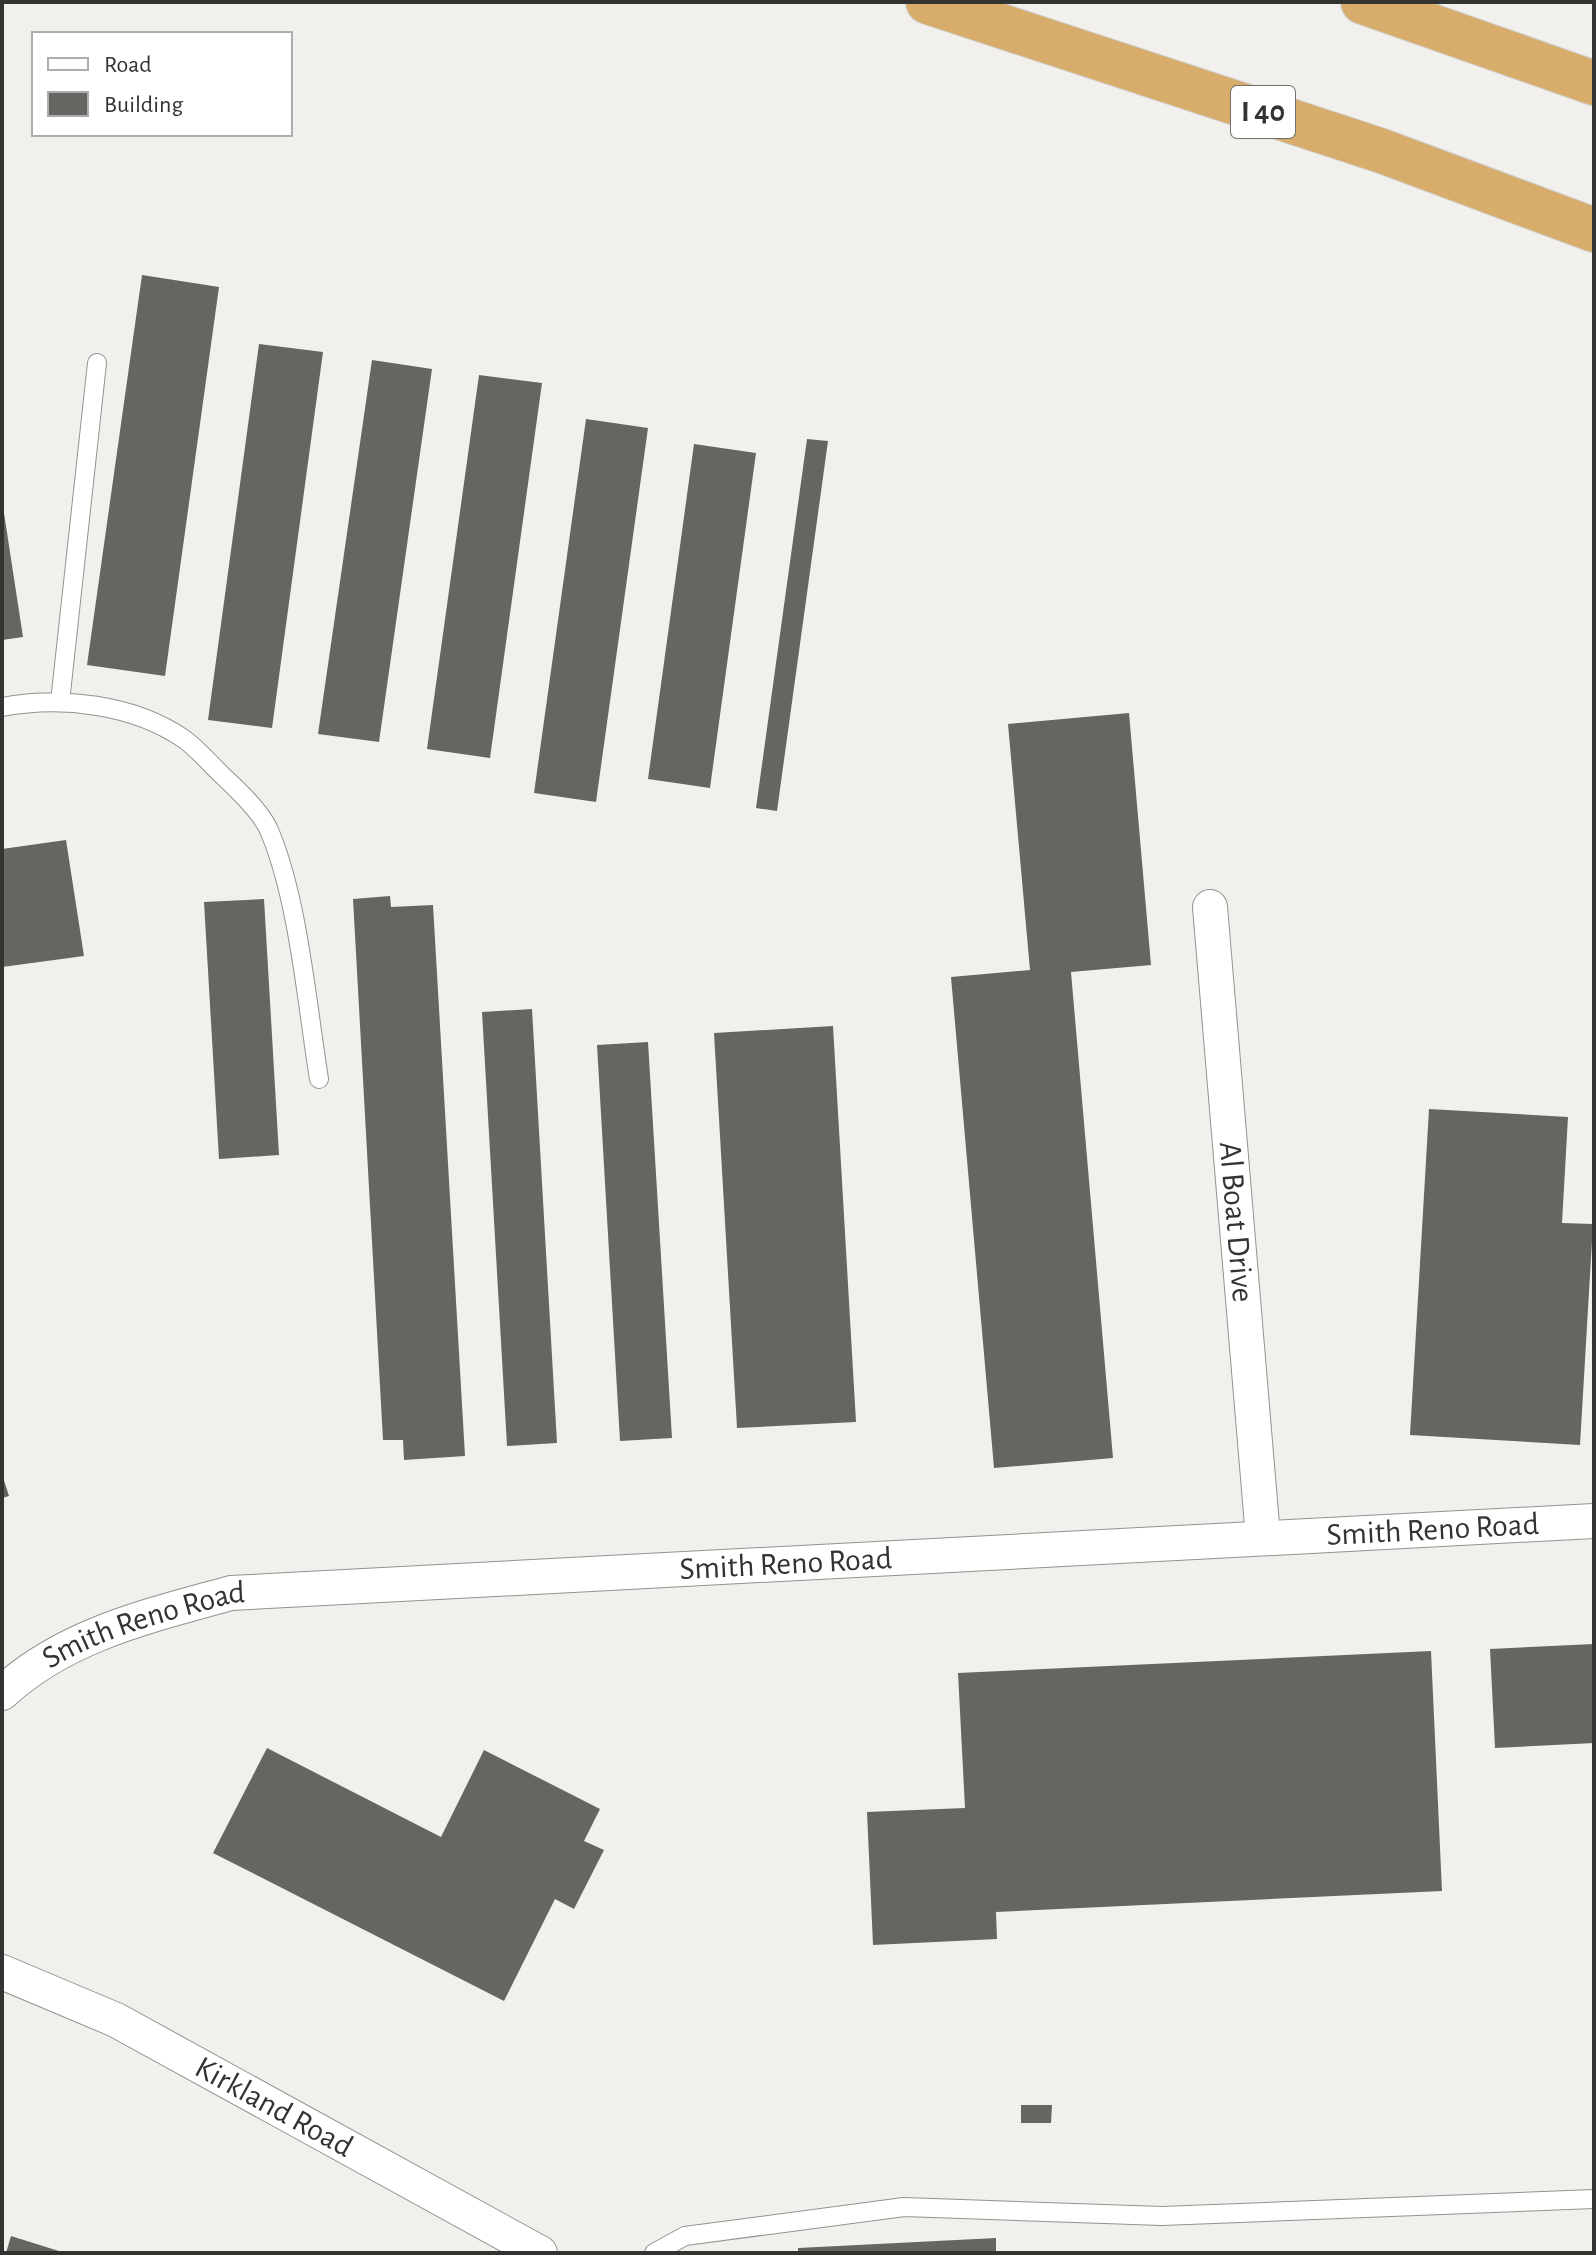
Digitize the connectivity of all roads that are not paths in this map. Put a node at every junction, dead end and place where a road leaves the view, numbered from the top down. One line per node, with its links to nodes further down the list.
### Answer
1 (928, 2): 4 (highway, I 40)
2 (1363, 2): 3 (highway)
3 (1594, 83)
4 (1594, 230)
5 (97, 363): 6 (lane)
6 (60, 702): 7 (lane); 9 (lane)
7 (2, 707)
8 (1210, 907): 11 (street, Al Boat Drive)
9 (319, 1079)
10 (1594, 1521): 11 (street, Smith Reno Road)
11 (1263, 1537): 12 (street, Smith Reno Road)
12 (2, 1693)
13 (2, 1972): 15 (street, Kirkland Road)
14 (1594, 2199): 16 (lane)
15 (540, 2253)
16 (654, 2253)

